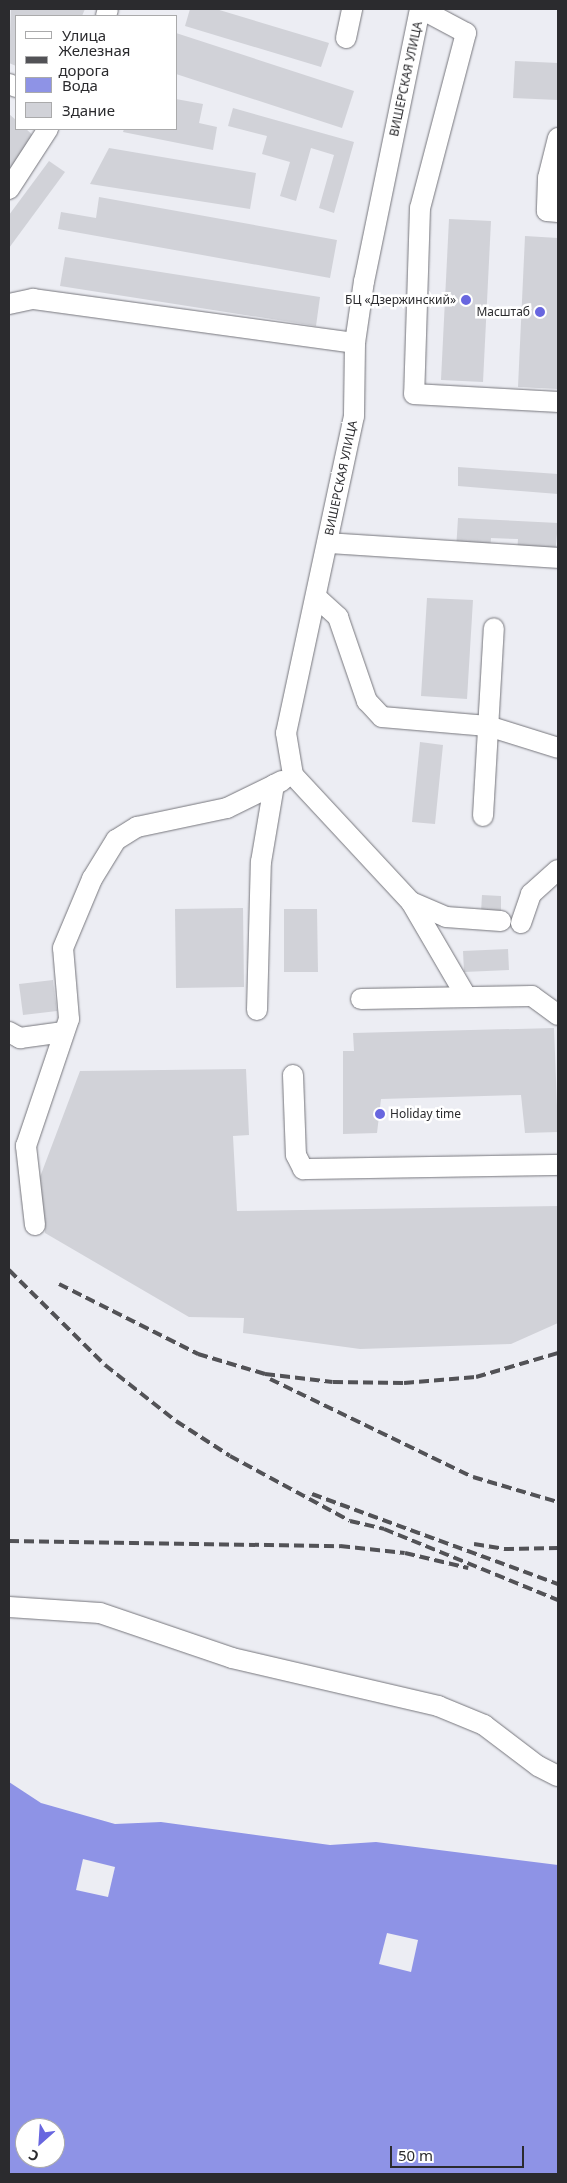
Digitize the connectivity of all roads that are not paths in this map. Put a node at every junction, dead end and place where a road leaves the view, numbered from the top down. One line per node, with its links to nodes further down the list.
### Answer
1 (352, 9): 3 (street)
2 (421, 9): 10 (street, ВИШЕРСКАЯ УЛИЦА); 11 (street)
3 (346, 38)
4 (47, 130): 7 (street)
5 (558, 138): 6 (street)
6 (553, 178): 8 (street)
7 (9, 189)
8 (558, 212)
9 (9, 304): 10 (street)
10 (355, 343): 12 (street, ВИШЕРСКАЯ УЛИЦА)
11 (558, 402)
12 (328, 544): 13 (street); 14 (street, ВИШЕРСКАЯ УЛИЦА)
13 (558, 558)
14 (316, 597): 16 (street); 18 (street, ВИШЕРСКАЯ УЛИЦА)
15 (494, 628): 16 (street)
16 (488, 726): 17 (street); 20 (street)
17 (558, 748)
18 (293, 775): 19 (street); 22 (street)
19 (274, 785): 27 (street); 30 (street)
20 (483, 816)
21 (558, 870): 24 (street)
22 (411, 902): 23 (street); 25 (street)
23 (501, 921)
24 (521, 923)
25 (456, 997): 26 (street); 28 (street)
26 (361, 999)
27 (257, 1010)
28 (558, 1015)
29 (9, 1032): 30 (street)
30 (64, 1032): 33 (street)
31 (294, 1075): 32 (street)
32 (558, 1165)
33 (35, 1225)
34 (9, 1607): 35 (street)
35 (558, 1776)

